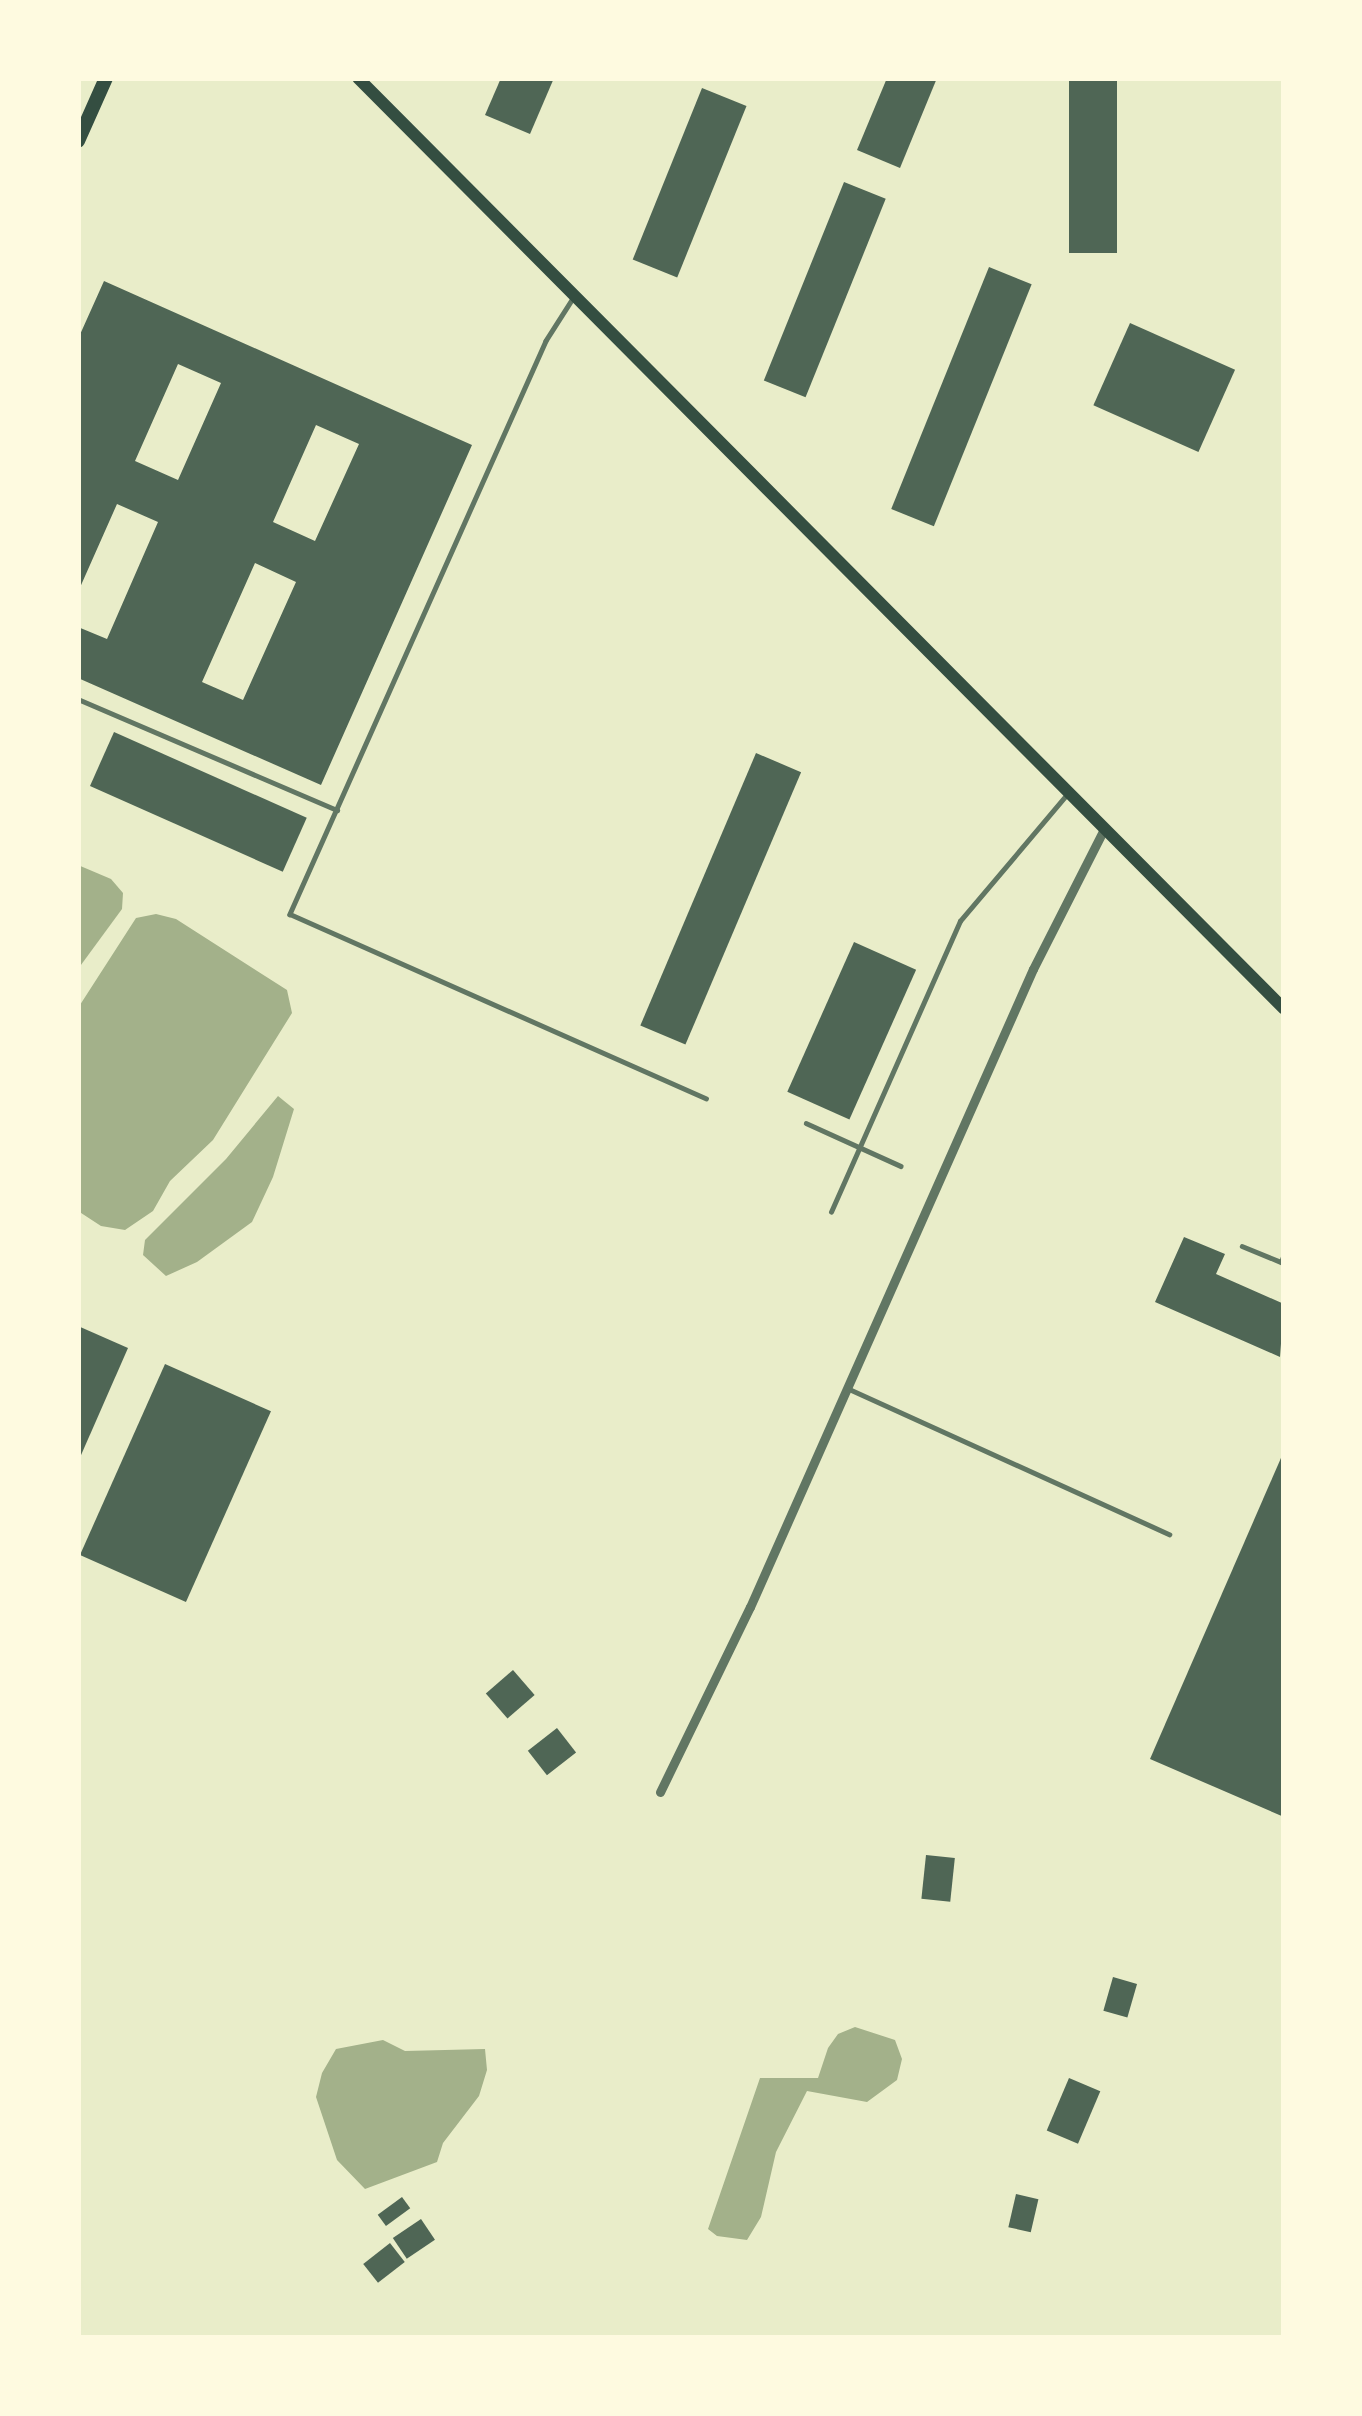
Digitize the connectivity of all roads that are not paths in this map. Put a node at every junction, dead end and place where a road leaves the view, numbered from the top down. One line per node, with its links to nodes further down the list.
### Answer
1 (106, 78): 3 (main road)
2 (358, 78): 4 (main road)
3 (78, 141)
4 (574, 296): 6 (main road); 7 (lane)
5 (78, 699): 7 (lane)
6 (1068, 792): 8 (main road); 12 (lane)
7 (337, 810): 10 (lane)
8 (1104, 829): 9 (main road); 17 (street)
9 (1284, 1009)
10 (706, 1098)
11 (806, 1123): 12 (lane)
12 (859, 1147): 13 (lane); 14 (lane)
13 (901, 1166)
14 (831, 1212)
15 (1242, 1246): 16 (lane)
16 (1284, 1254)
17 (847, 1388): 18 (lane); 19 (street)
18 (1169, 1534)
19 (660, 1792)

